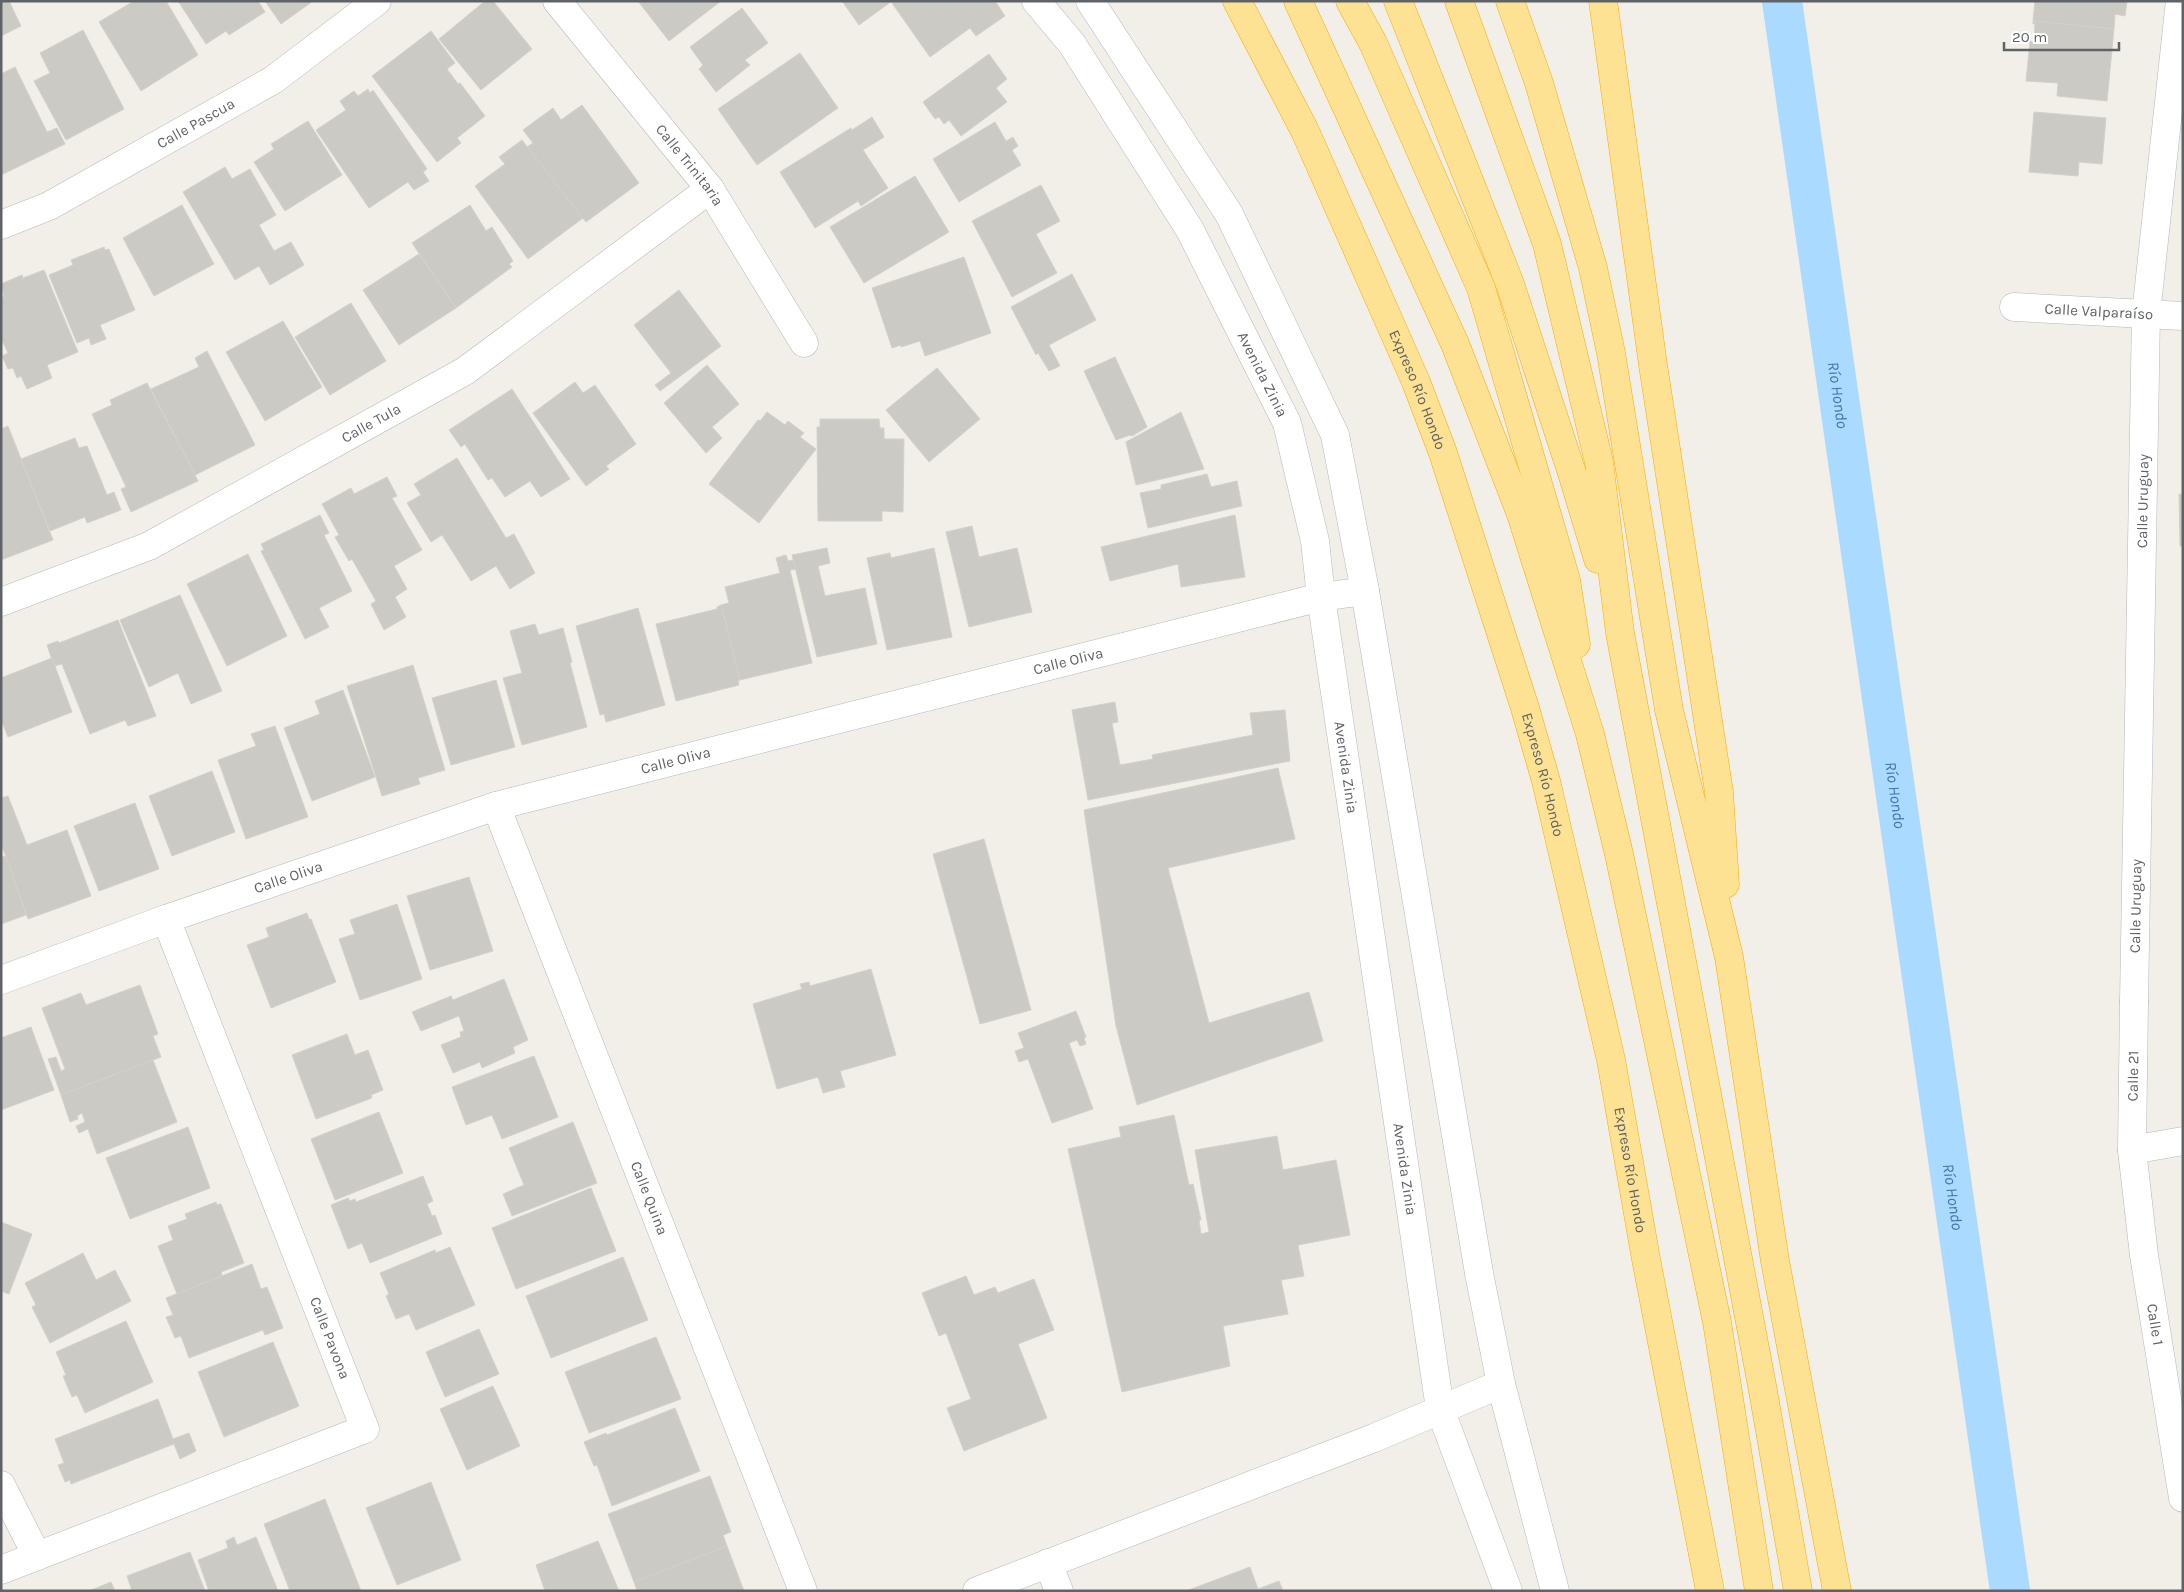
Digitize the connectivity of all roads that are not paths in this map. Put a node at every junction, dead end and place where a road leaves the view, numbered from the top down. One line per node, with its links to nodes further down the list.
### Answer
1 (377, 1): 14 (street, Calle Pascua)
2 (557, 1): 13 (street, Calle Trinitaria)
3 (1036, 1): 20 (street, Avenida Zinia)
4 (1090, 1): 19 (street)
5 (1237, 1): 43 (highway, Expreso Río Hondo)
6 (1298, 1): 23 (highway)
7 (1350, 1): 23 (highway)
8 (1398, 1): 22 (highway)
9 (1460, 1): 22 (highway)
10 (1510, 1): 26 (highway)
11 (1602, 1): 26 (highway)
12 (2180, 1): 16 (street, Calle Uruguay)
13 (710, 189): 18 (street, Calle Trinitaria); 21 (street, Calle Tula)
14 (1, 224)
15 (2014, 307): 16 (street, Calle Valparaíso)
16 (2146, 314): 17 (street, Calle Valparaíso); 28 (street, Calle Uruguay)
17 (2183, 316)
18 (804, 343)
19 (1365, 591): 20 (street, Calle Oliva); 31 (street)
20 (1321, 597): 24 (street, Calle Oliva); 32 (street, Avenida Zinia)
21 (1, 602)
22 (1620, 633): 45 (highway)
23 (1590, 734): 44 (highway)
24 (496, 806): 25 (street, Calle Oliva); 38 (street, Calle Quina)
25 (166, 919): 27 (street, Calle Oliva); 35 (street, Calle Pavona)
26 (1729, 958): 46 (highway)
27 (1, 980)
28 (2134, 1002): 30 (street, Calle 21)
29 (2183, 1141): 30 (street)
30 (2132, 1150): 34 (street, Calle 1)
31 (1501, 1384): 32 (street); 42 (street)
32 (1440, 1409): 36 (street); 41 (street, Avenida Zinia)
33 (1, 1485): 35 (street)
34 (2183, 1498)
35 (37, 1556): 37 (street, Calle Pavona)
36 (1048, 1563): 39 (street); 40 (street)
37 (1, 1570)
38 (803, 1591)
39 (977, 1591)
40 (1059, 1591)
41 (1508, 1591)
42 (1555, 1591)
43 (1710, 1591)
44 (1759, 1591)
45 (1798, 1591)
46 (1837, 1591)

